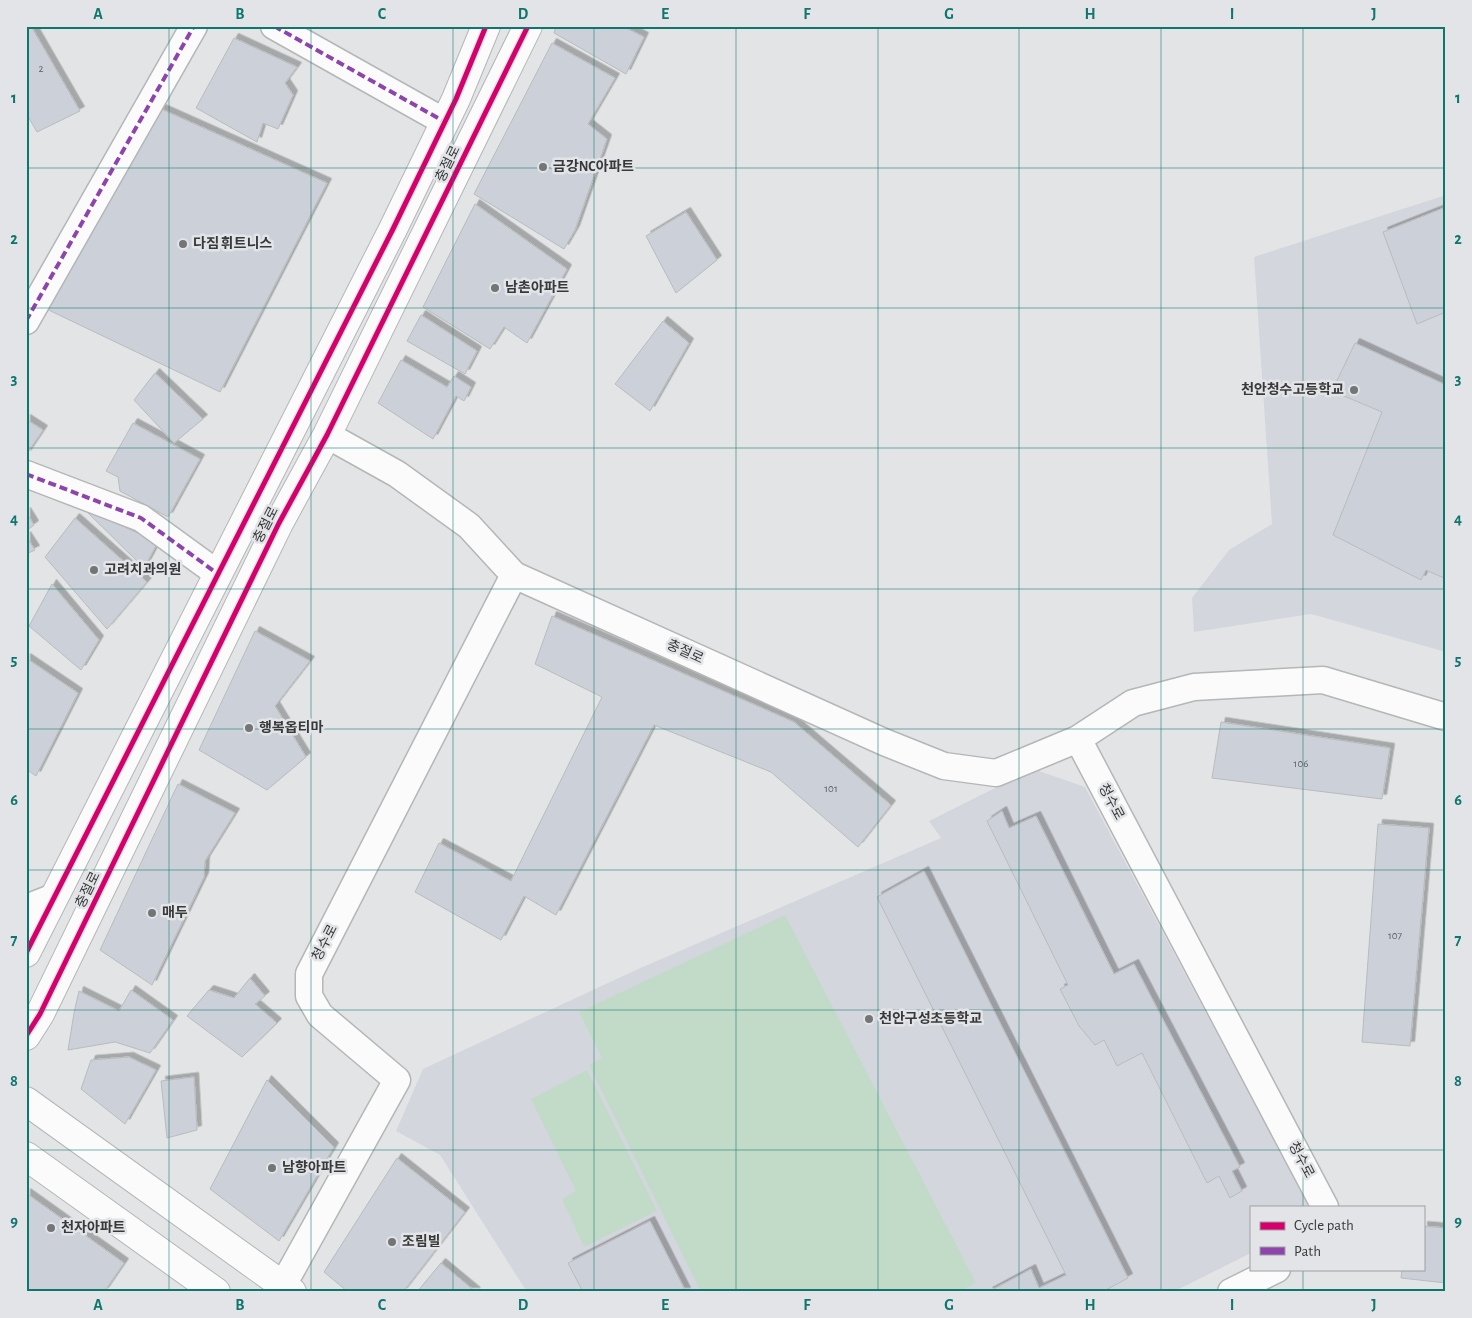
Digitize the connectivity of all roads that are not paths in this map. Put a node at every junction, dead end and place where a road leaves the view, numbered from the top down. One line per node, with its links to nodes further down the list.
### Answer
1 (194, 26): 6 (street)
2 (274, 26): 5 (street)
3 (486, 26): 5 (street, 충절로)
4 (528, 26): 7 (street, 충절로)
5 (445, 122): 9 (street, 충절로)
6 (26, 321)
7 (327, 435): 10 (street, 충절로); 16 (street, 충절로)
8 (26, 474): 9 (street)
9 (218, 574): 13 (street, 충절로)
10 (514, 575): 12 (street, 충절로); 21 (street, 청수로)
11 (1446, 717): 12 (street)
12 (1078, 739): 19 (street, 청수로)
13 (54, 897): 14 (street); 15 (street, 충절로)
14 (26, 908)
15 (26, 953)
16 (26, 1036)
17 (26, 1101): 21 (street, 청수로)
18 (26, 1156): 22 (street)
19 (1324, 1206)
20 (1275, 1270): 23 (street)
21 (287, 1289)
22 (216, 1292)
23 (1231, 1292)

